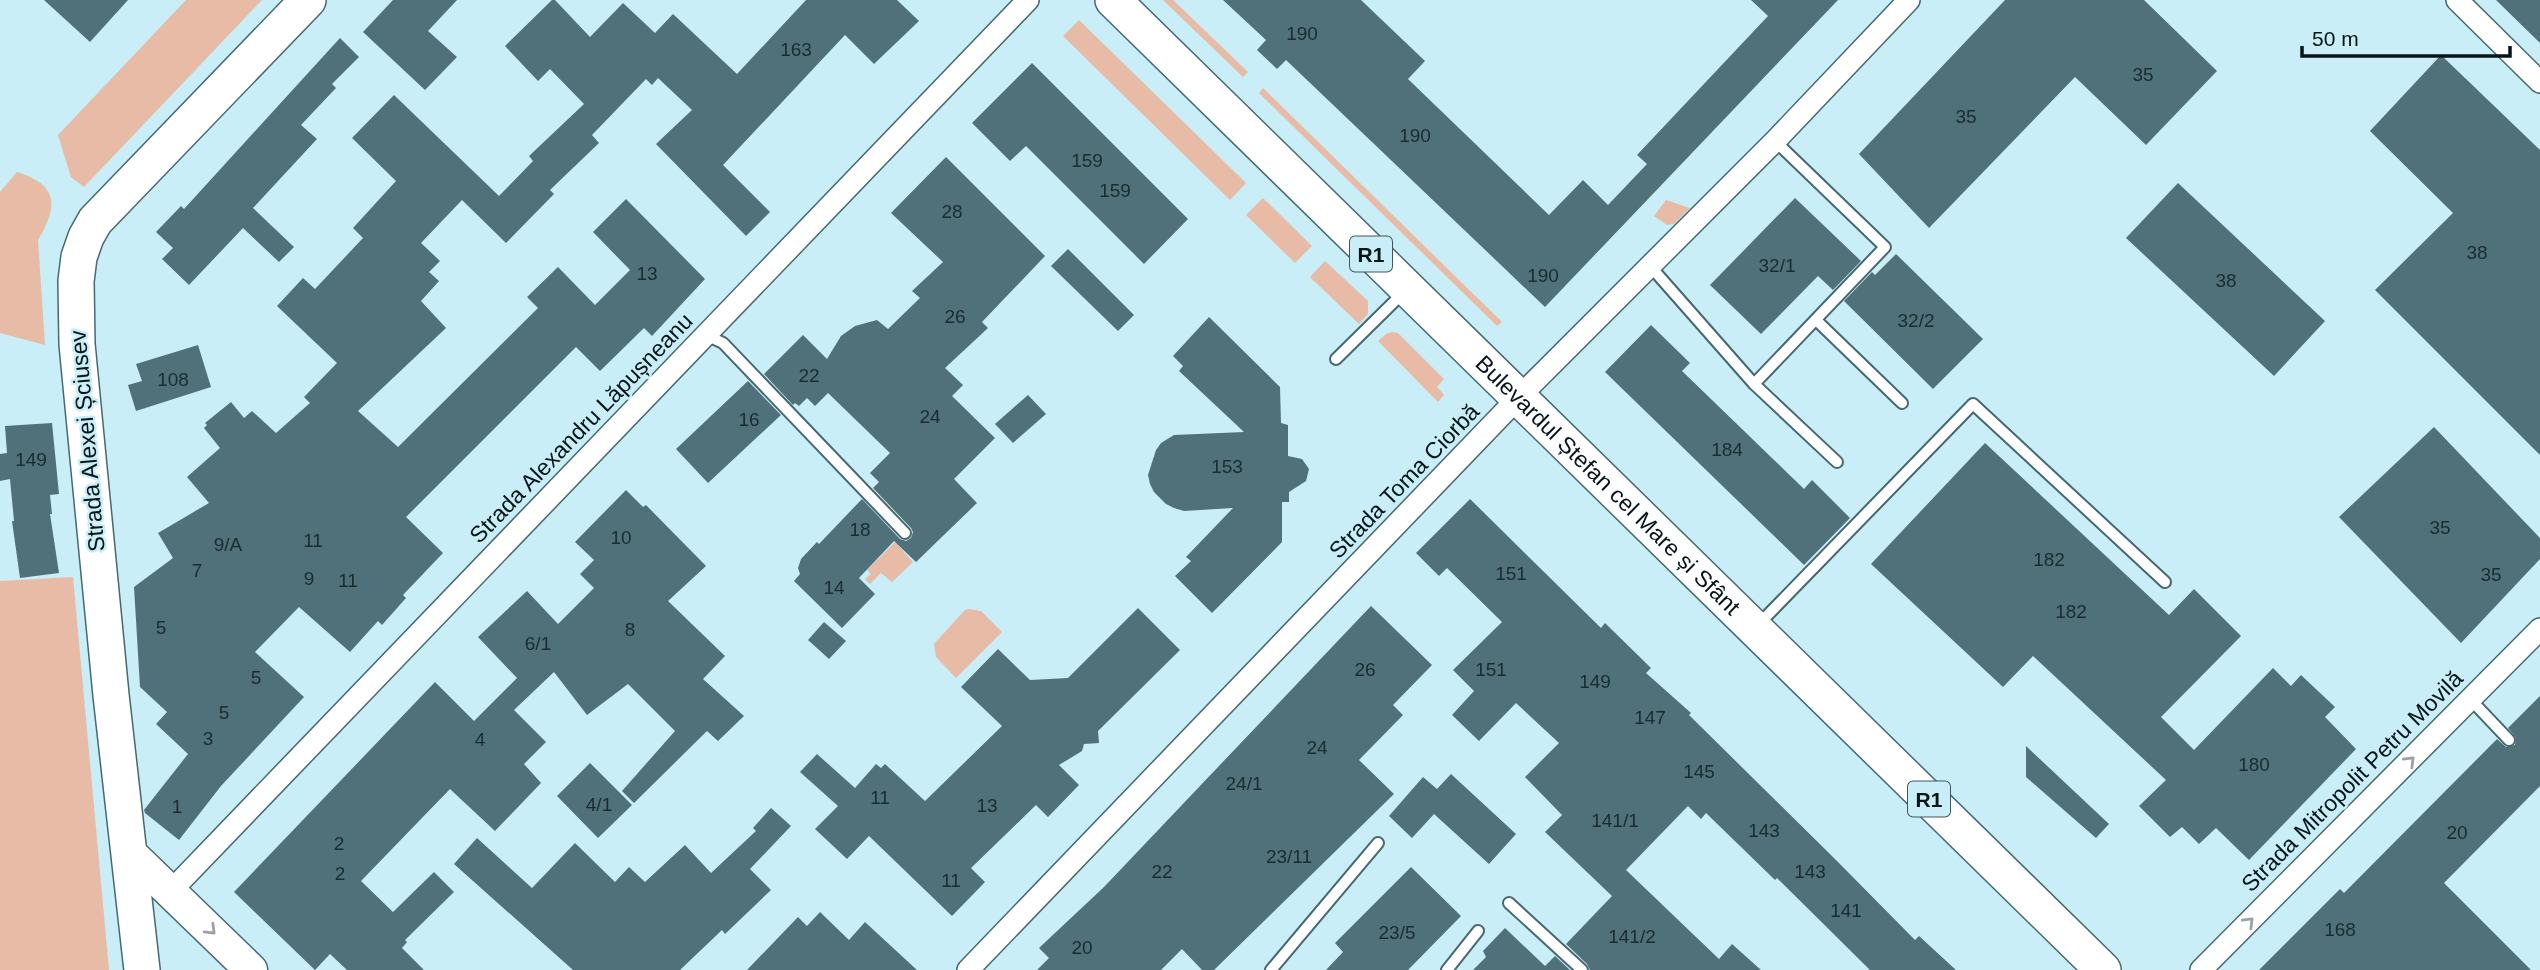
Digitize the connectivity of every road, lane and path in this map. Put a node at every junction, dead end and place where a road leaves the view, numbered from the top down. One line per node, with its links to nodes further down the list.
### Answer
1 (308, 0): 24 (main road, Strada Alexei Șciusev)
2 (1028, 0): 11 (street, Strada Alexandru Lăpușneanu)
3 (1113, 0): 9 (main road, Bulevardul Ștefan cel Mare și Sfânt / R1)
4 (1909, 0): 7 (street, Strada Toma Ciorbă)
5 (2458, 0): 6 (street)
6 (2540, 82)
7 (1775, 141): 8 (street, Strada Toma Ciorbă); 10 (lane)
8 (1651, 267): 13 (lane); 14 (street, Strada Toma Ciorbă)
9 (1407, 289): 12 (lane); 14 (main road, Bulevardul Ștefan cel Mare și Sfânt / R1)
10 (1816, 320): 13 (lane); 15 (lane)
11 (706, 335): 17 (lane); 25 (street, Strada Alexandru Lăpușneanu)
12 (1336, 359)
13 (1754, 384): 16 (lane)
14 (1518, 398): 19 (main road, Bulevardul Ștefan cel Mare și Sfânt / R1); 30 (street, Strada Toma Ciorbă)
15 (1902, 402)
16 (1837, 462)
17 (905, 533)
18 (2165, 582): 19 (lane)
19 (1756, 628): 34 (main road, Bulevardul Ștefan cel Mare și Sfânt / R1)
20 (2540, 629): 21 (street, Strada Mitropolit Petru Movilă)
21 (2471, 700): 22 (lane); 35 (street, Strada Mitropolit Petru Movilă, one-way to 21)
22 (2509, 740)
23 (1378, 843): 31 (lane)
24 (129, 852): 25 (street); 28 (main road, Strada Alexei Șciusev)
25 (171, 891): 29 (street, one-way to 29)
26 (1508, 903): 33 (lane)
27 (1478, 931): 32 (lane)
28 (142, 970)
29 (251, 970)
30 (968, 970)
31 (1271, 970)
32 (1447, 970)
33 (1582, 970)
34 (2103, 970)
35 (2201, 970)

